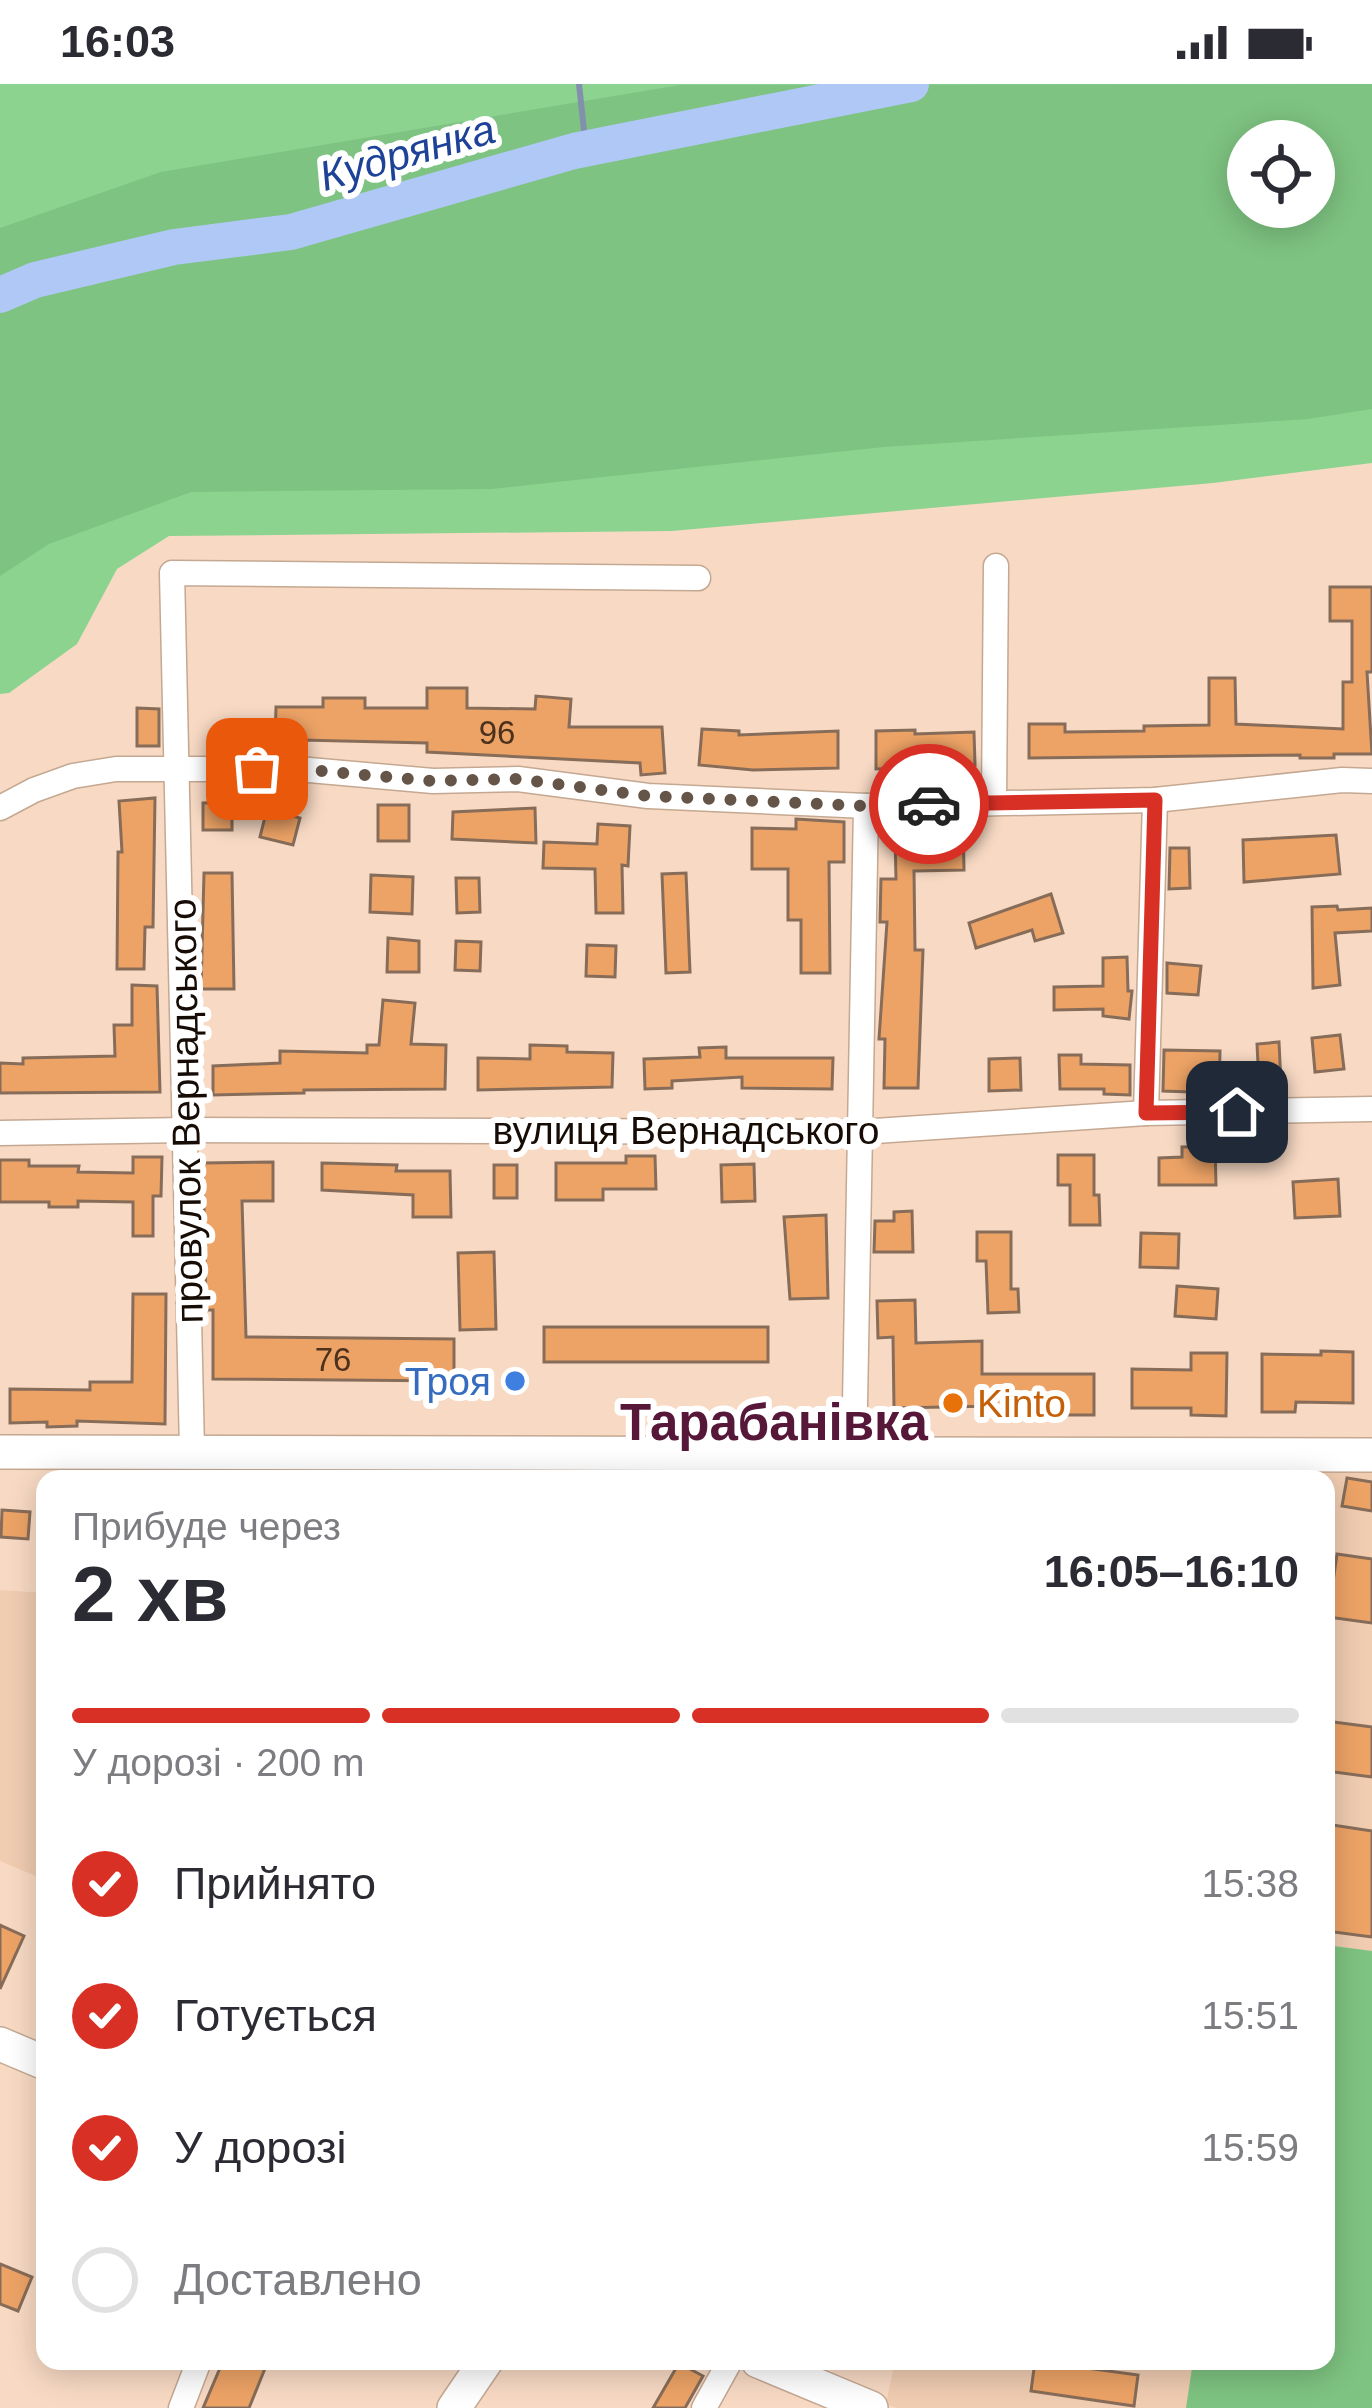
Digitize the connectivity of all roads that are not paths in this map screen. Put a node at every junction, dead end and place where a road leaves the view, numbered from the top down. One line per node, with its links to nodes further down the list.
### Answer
1 (996, 566): 6 (street)
2 (698, 578): 3 (street, провулок Вернадського)
3 (177, 771): 7 (street); 8 (street); 11 (street, провулок Вернадського)
4 (1372, 781): 5 (street)
5 (1155, 800): 6 (street); 10 (street)
6 (994, 802): 7 (street)
7 (866, 806): 12 (street)
8 (0, 808)
9 (1372, 1109): 10 (street, вулиця Вернадського)
10 (1146, 1113): 12 (street, вулиця Вернадського)
11 (186, 1130): 12 (street, вулиця Вернадського); 13 (street, вулиця Вернадського); 14 (street, провулок Вернадського)
12 (860, 1132): 17 (street)
13 (0, 1133)
14 (192, 1450): 15 (street); 17 (street)
15 (0, 1452)
16 (1372, 1455): 17 (street)
17 (854, 1468)
18 (0, 2044): 19 (street)
19 (36, 2059)
20 (196, 2370): 24 (street)
21 (480, 2370): 25 (street)
22 (725, 2370): 26 (street)
23 (780, 2370): 27 (street)
24 (181, 2408)
25 (454, 2408)
26 (704, 2408)
27 (872, 2408)

